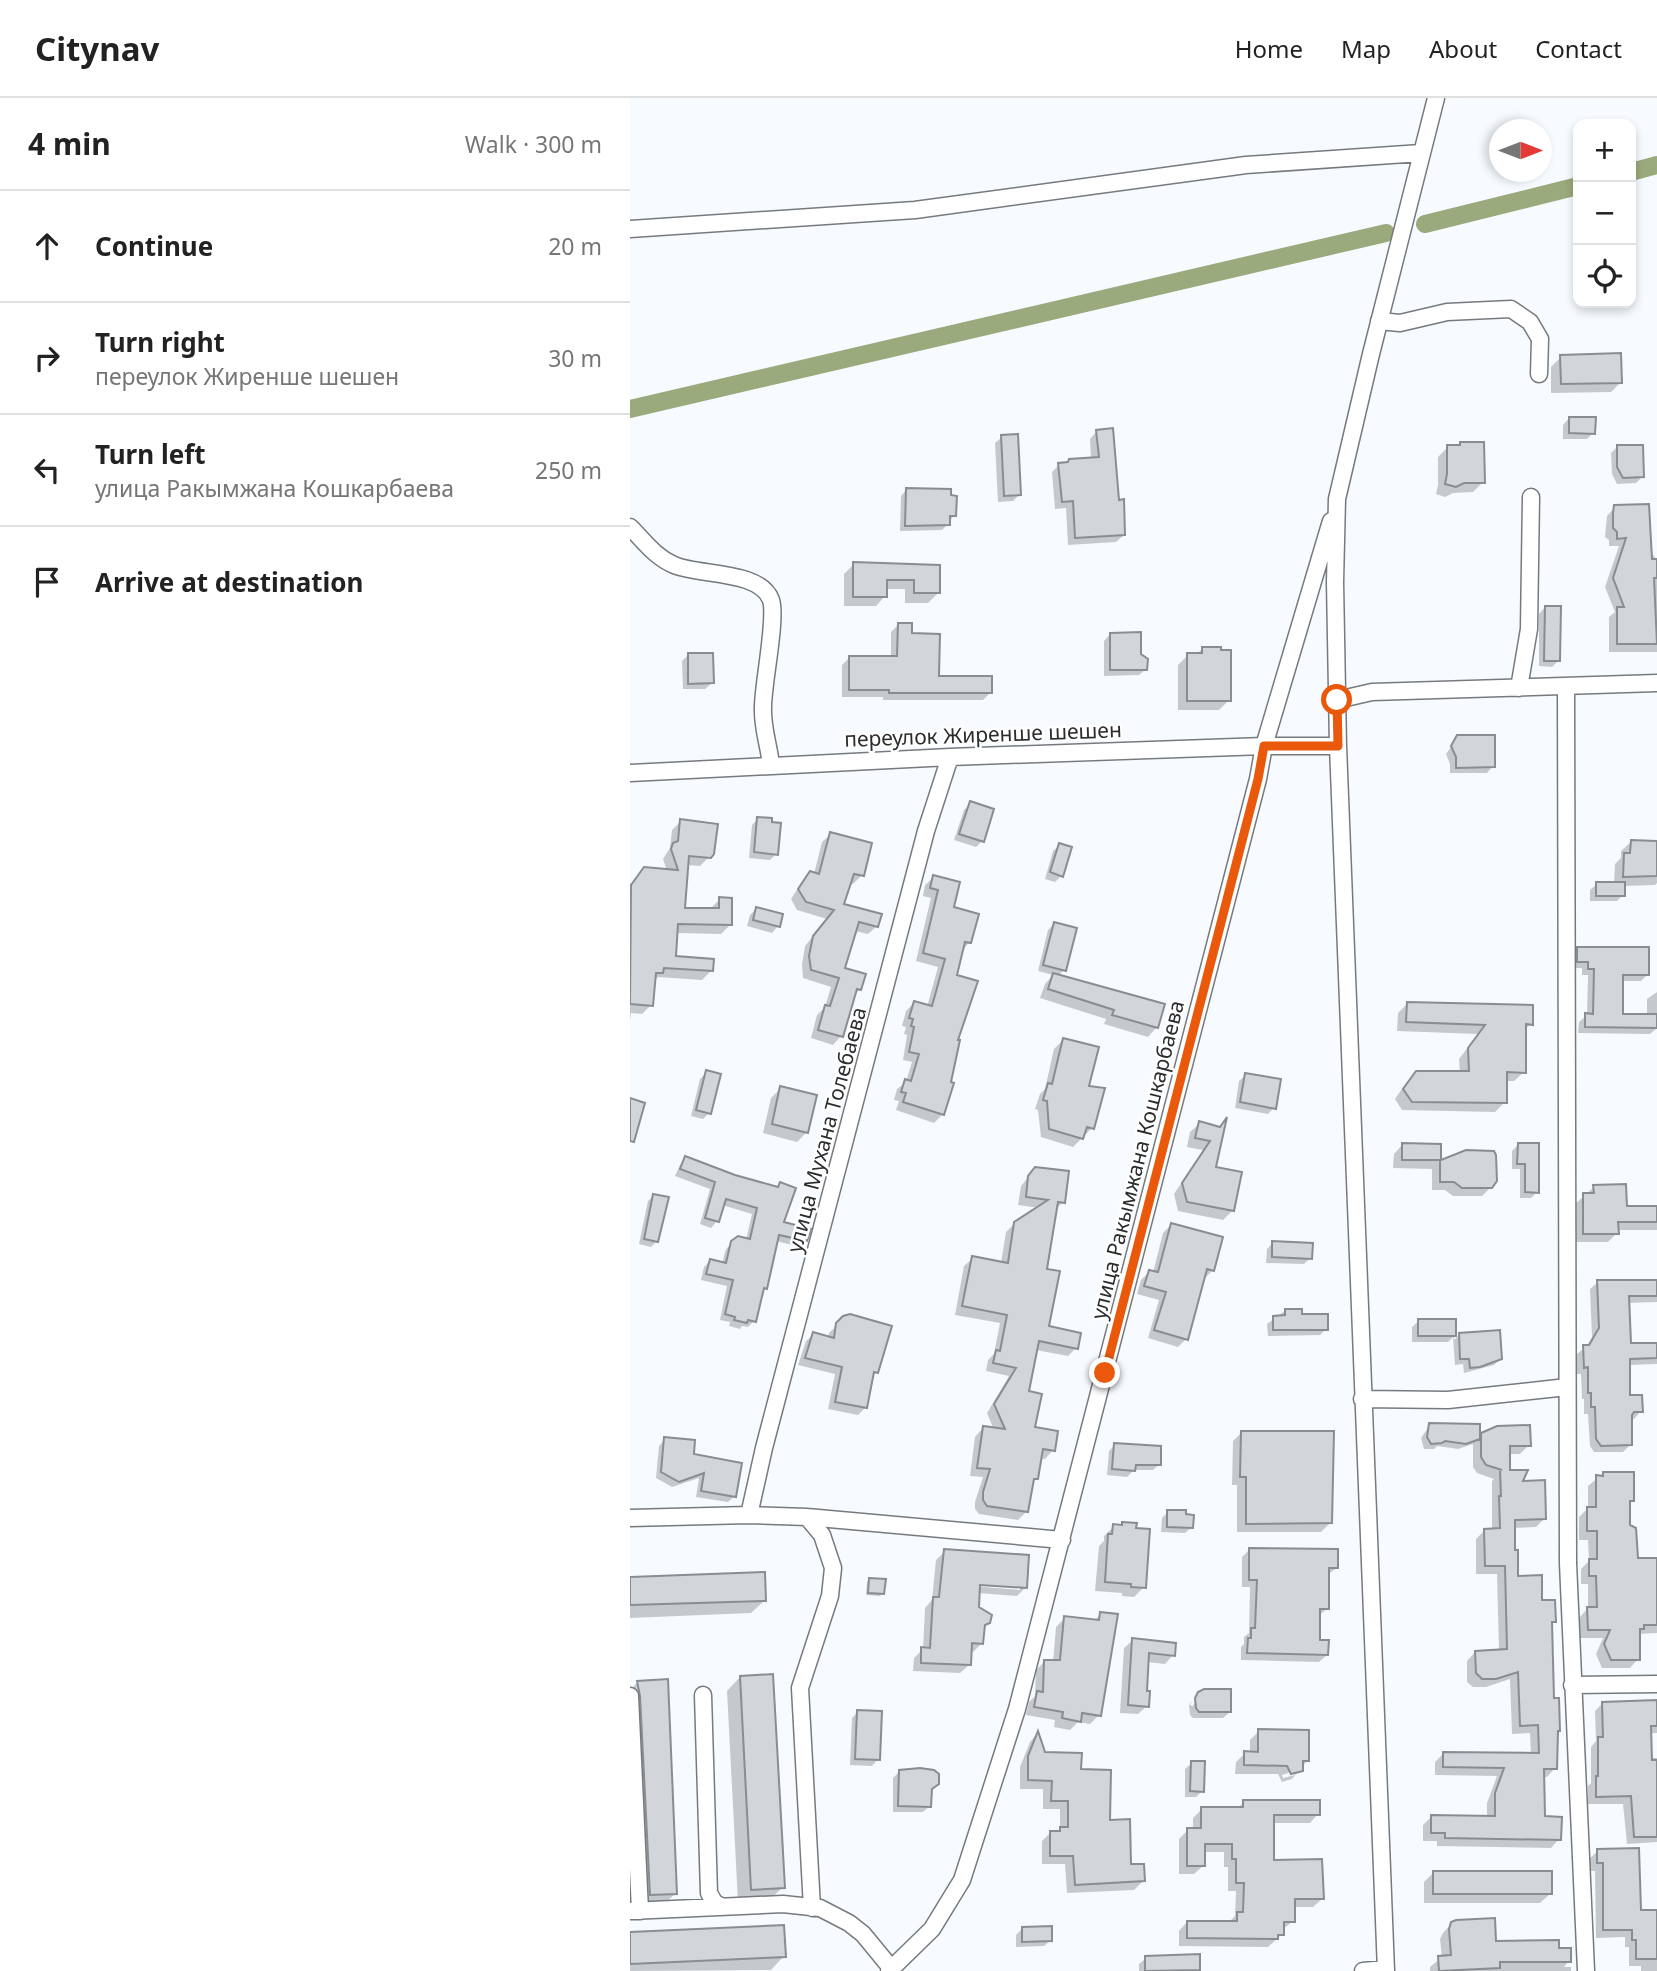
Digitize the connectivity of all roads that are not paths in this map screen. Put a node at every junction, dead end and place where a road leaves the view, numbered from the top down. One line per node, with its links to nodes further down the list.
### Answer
1 (1436, 98): 2 (street)
2 (1421, 153): 3 (street); 4 (street)
3 (630, 229)
4 (1379, 321): 5 (street); 7 (street)
5 (1539, 374)
6 (1531, 497): 11 (street)
7 (1337, 499): 12 (street); 13 (street, улица Ракымжана Кошкарбаева)
8 (630, 527): 16 (street)
9 (1657, 683): 10 (street)
10 (1566, 686): 11 (street); 18 (street)
11 (1518, 688): 12 (street)
12 (1337, 700): 14 (street)
13 (1264, 746): 14 (street, переулок Жиренше шешен); 15 (street, переулок Жиренше шешен); 23 (street, улица Ракымжана Кошкарбаева)
14 (1338, 746): 19 (street)
15 (950, 757): 16 (street, переулок Жиренше шешен); 20 (street, улица Мухана Толебаева)
16 (771, 765): 17 (street, переулок Жиренше шешен)
17 (630, 773)
18 (1567, 1387): 19 (street); 25 (street)
19 (1362, 1399): 32 (street)
20 (749, 1515): 21 (street); 22 (street)
21 (807, 1517): 23 (street); 29 (street)
22 (630, 1518)
23 (1062, 1540): 31 (street, улица Ракымжана Кошкарбаева)
24 (1657, 1684): 25 (street)
25 (1572, 1685): 34 (street)
26 (703, 1695): 28 (street)
27 (630, 1696): 30 (street)
28 (722, 1907): 29 (street); 30 (street)
29 (812, 1908): 31 (street)
30 (635, 1911)
31 (890, 1969)
32 (1386, 1970): 33 (street)
33 (1363, 1971)
34 (1586, 1971)

